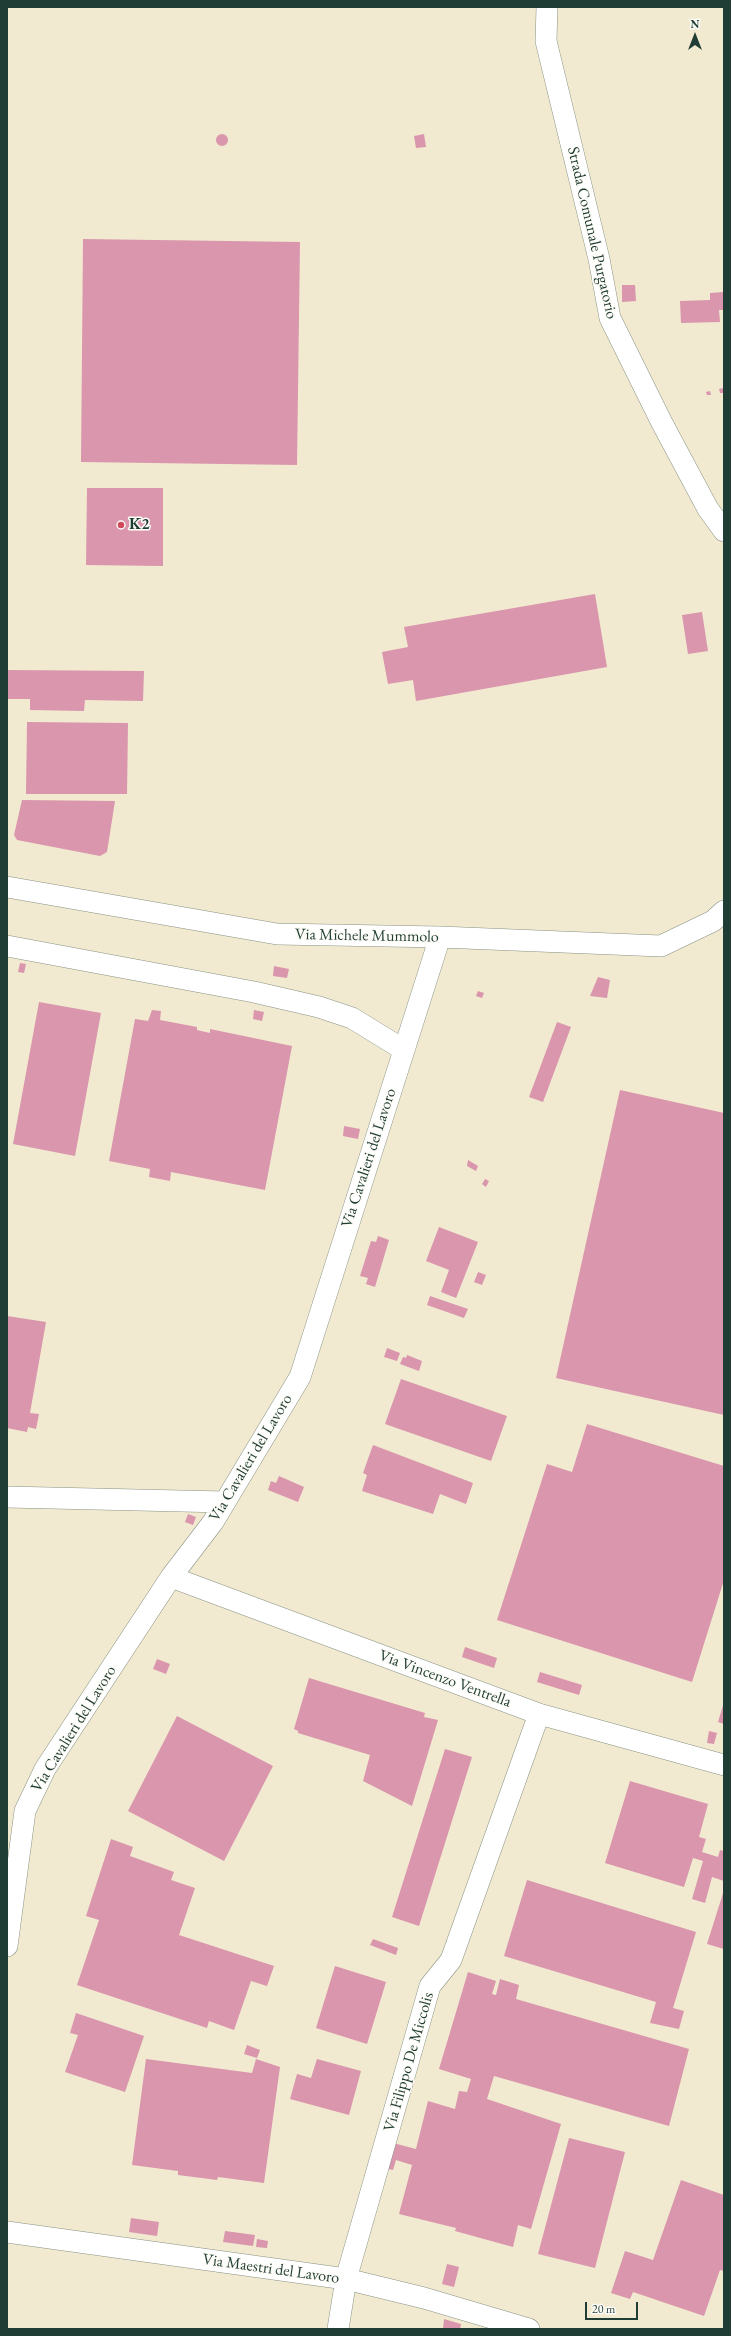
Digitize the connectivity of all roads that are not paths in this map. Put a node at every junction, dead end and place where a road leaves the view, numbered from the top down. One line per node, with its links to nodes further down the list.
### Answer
1 (547, 7): 2 (street, Strada Comunale Purgatorio)
2 (724, 531)
3 (7, 887): 5 (street, Via Michele Mummolo)
4 (720, 919): 5 (street, Via Michele Mummolo)
5 (440, 937): 7 (street, Via Cavalieri del Lavoro)
6 (7, 946): 7 (street)
7 (404, 1050): 9 (street, Via Cavalieri del Lavoro)
8 (7, 1497): 9 (street)
9 (225, 1502): 10 (street, Via Cavalieri del Lavoro)
10 (171, 1577): 11 (street, Via Vincenzo Ventrella); 13 (street, Via Cavalieri del Lavoro)
11 (539, 1714): 12 (street, Via Vincenzo Ventrella); 15 (street, Via Filippo De Miccolis)
12 (724, 1765)
13 (7, 1946)
14 (7, 2232): 15 (street, Via Maestri del Lavoro)
15 (346, 2279): 16 (street, Via Filippo De Miccolis); 17 (street, Via Maestri del Lavoro)
16 (338, 2329)
17 (530, 2329)

